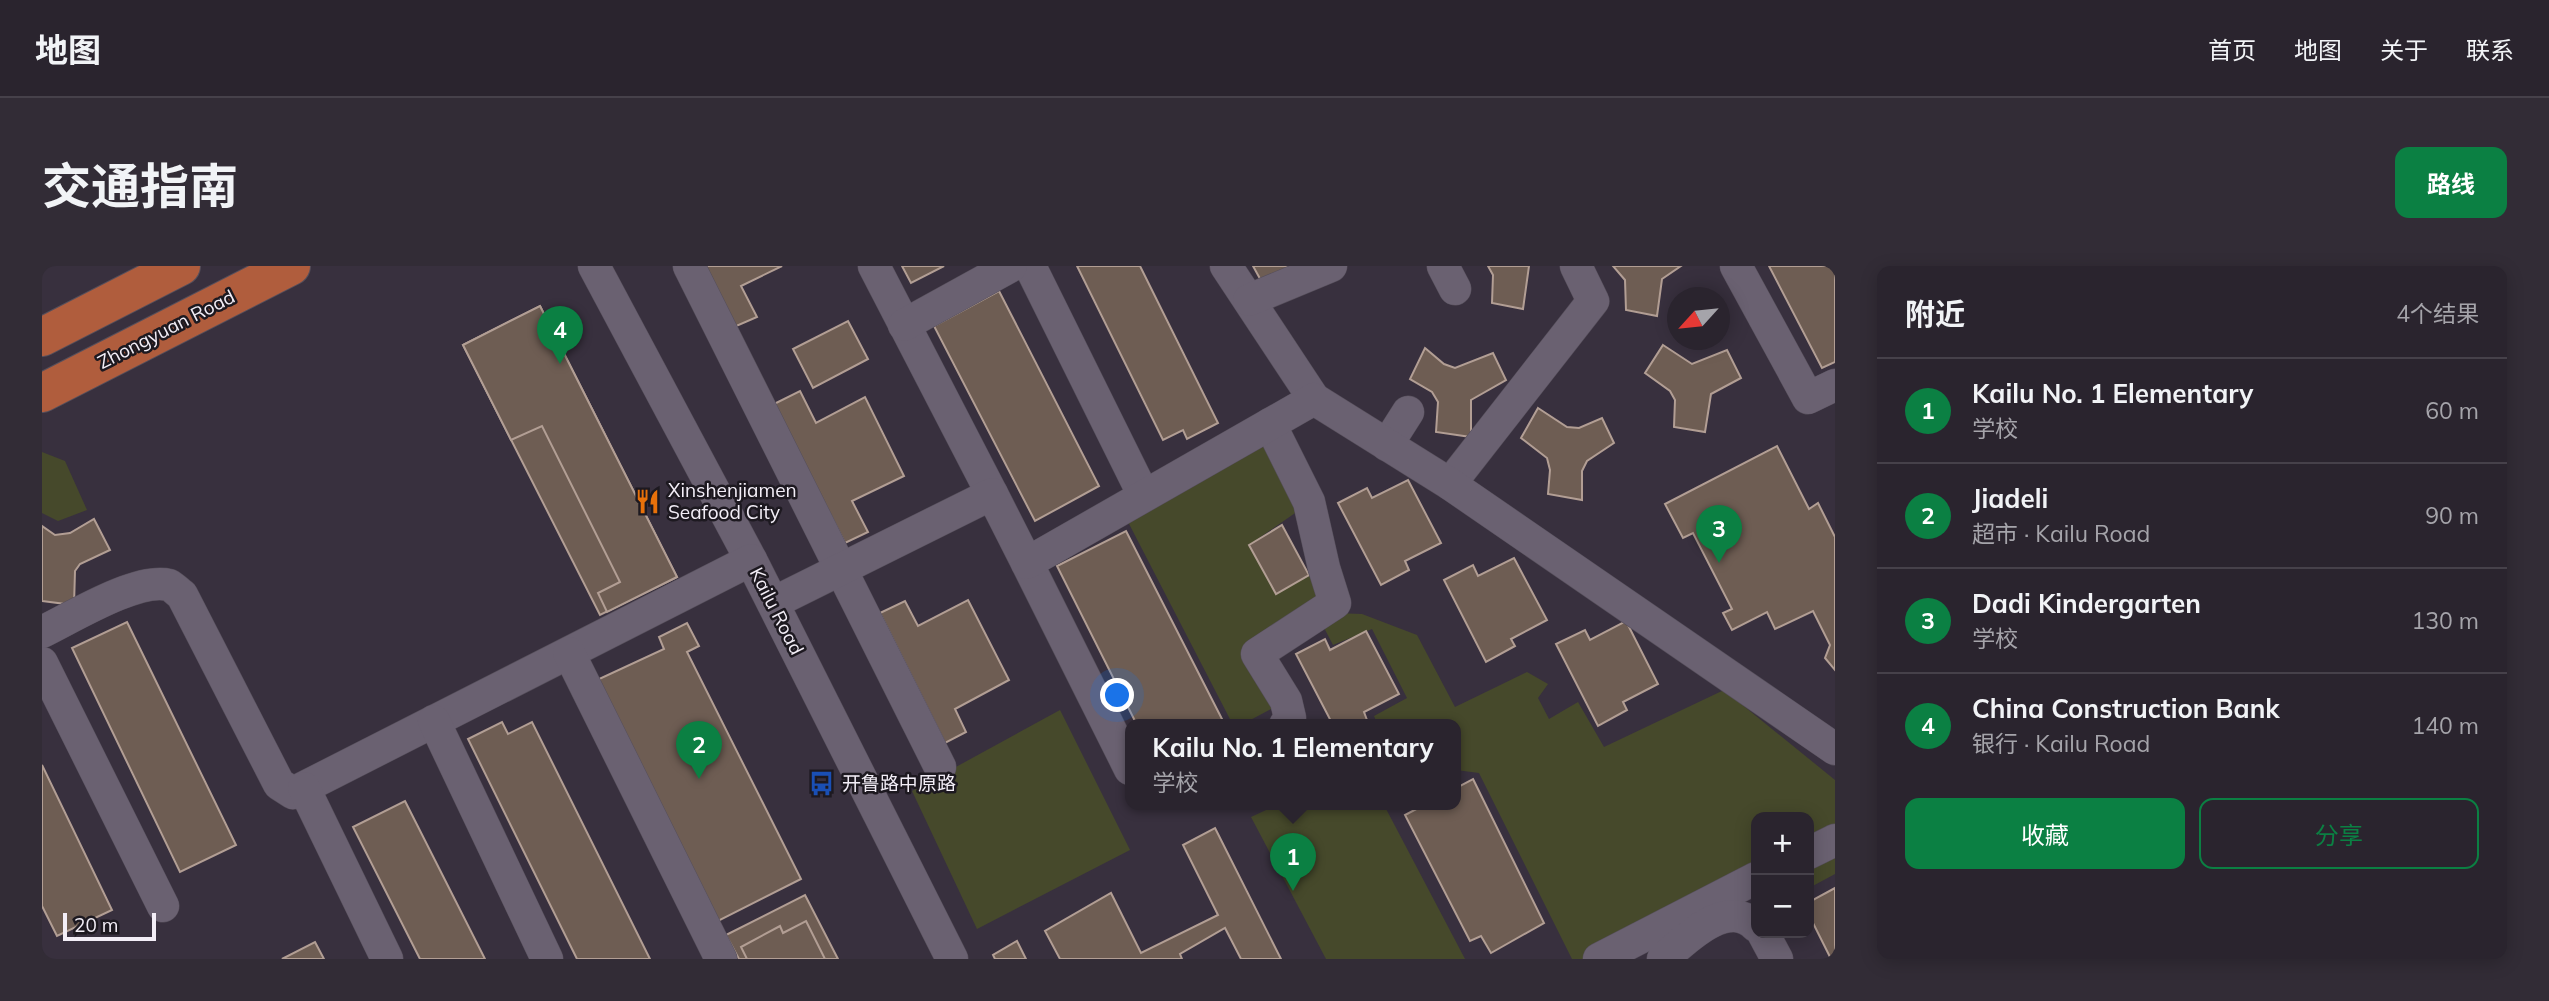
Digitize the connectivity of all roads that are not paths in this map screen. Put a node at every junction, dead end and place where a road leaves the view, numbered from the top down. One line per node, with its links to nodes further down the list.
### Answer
1 (181, 266): 14 (main road)
2 (291, 266): 16 (main road, Zhongyuan Road)
3 (594, 266): 24 (street, Kailu Road)
4 (688, 266): 26 (street)
5 (874, 266): 13 (street)
6 (1011, 266): 13 (street)
7 (1030, 266): 22 (street)
8 (1226, 266): 12 (street)
9 (1331, 266): 12 (street)
10 (1576, 266): 21 (street)
11 (1736, 266): 15 (street)
12 (1249, 300): 17 (street)
13 (904, 325): 23 (street)
14 (42, 337)
15 (1835, 386)
16 (42, 393)
17 (1314, 400): 19 (street); 20 (street)
18 (1408, 412): 20 (street)
19 (1270, 424): 22 (street); 31 (street)
20 (1387, 445): 21 (street)
21 (1450, 484): 33 (street)
22 (1143, 494): 25 (street)
23 (992, 495): 25 (street); 26 (street)
24 (751, 559): 27 (street, Kailu Road); 29 (street)
25 (1027, 562): 34 (street)
26 (841, 569): 27 (street); 35 (street)
27 (774, 603): 46 (street, Kailu Road)
28 (42, 632): 36 (street)
29 (569, 653): 32 (street); 45 (street)
30 (42, 663): 40 (street)
31 (1289, 719)
32 (434, 721): 36 (street); 44 (street)
33 (1835, 749)
34 (1125, 759)
35 (940, 767)
36 (304, 788): 43 (street)
37 (1835, 840): 38 (street)
38 (1814, 850)
39 (1751, 881): 47 (street)
40 (163, 906)
41 (1751, 921): 48 (street)
42 (1766, 938): 49 (street)
43 (387, 959)
44 (547, 959)
45 (721, 959)
46 (953, 959)
47 (1599, 959)
48 (1664, 959)
49 (1777, 959)

